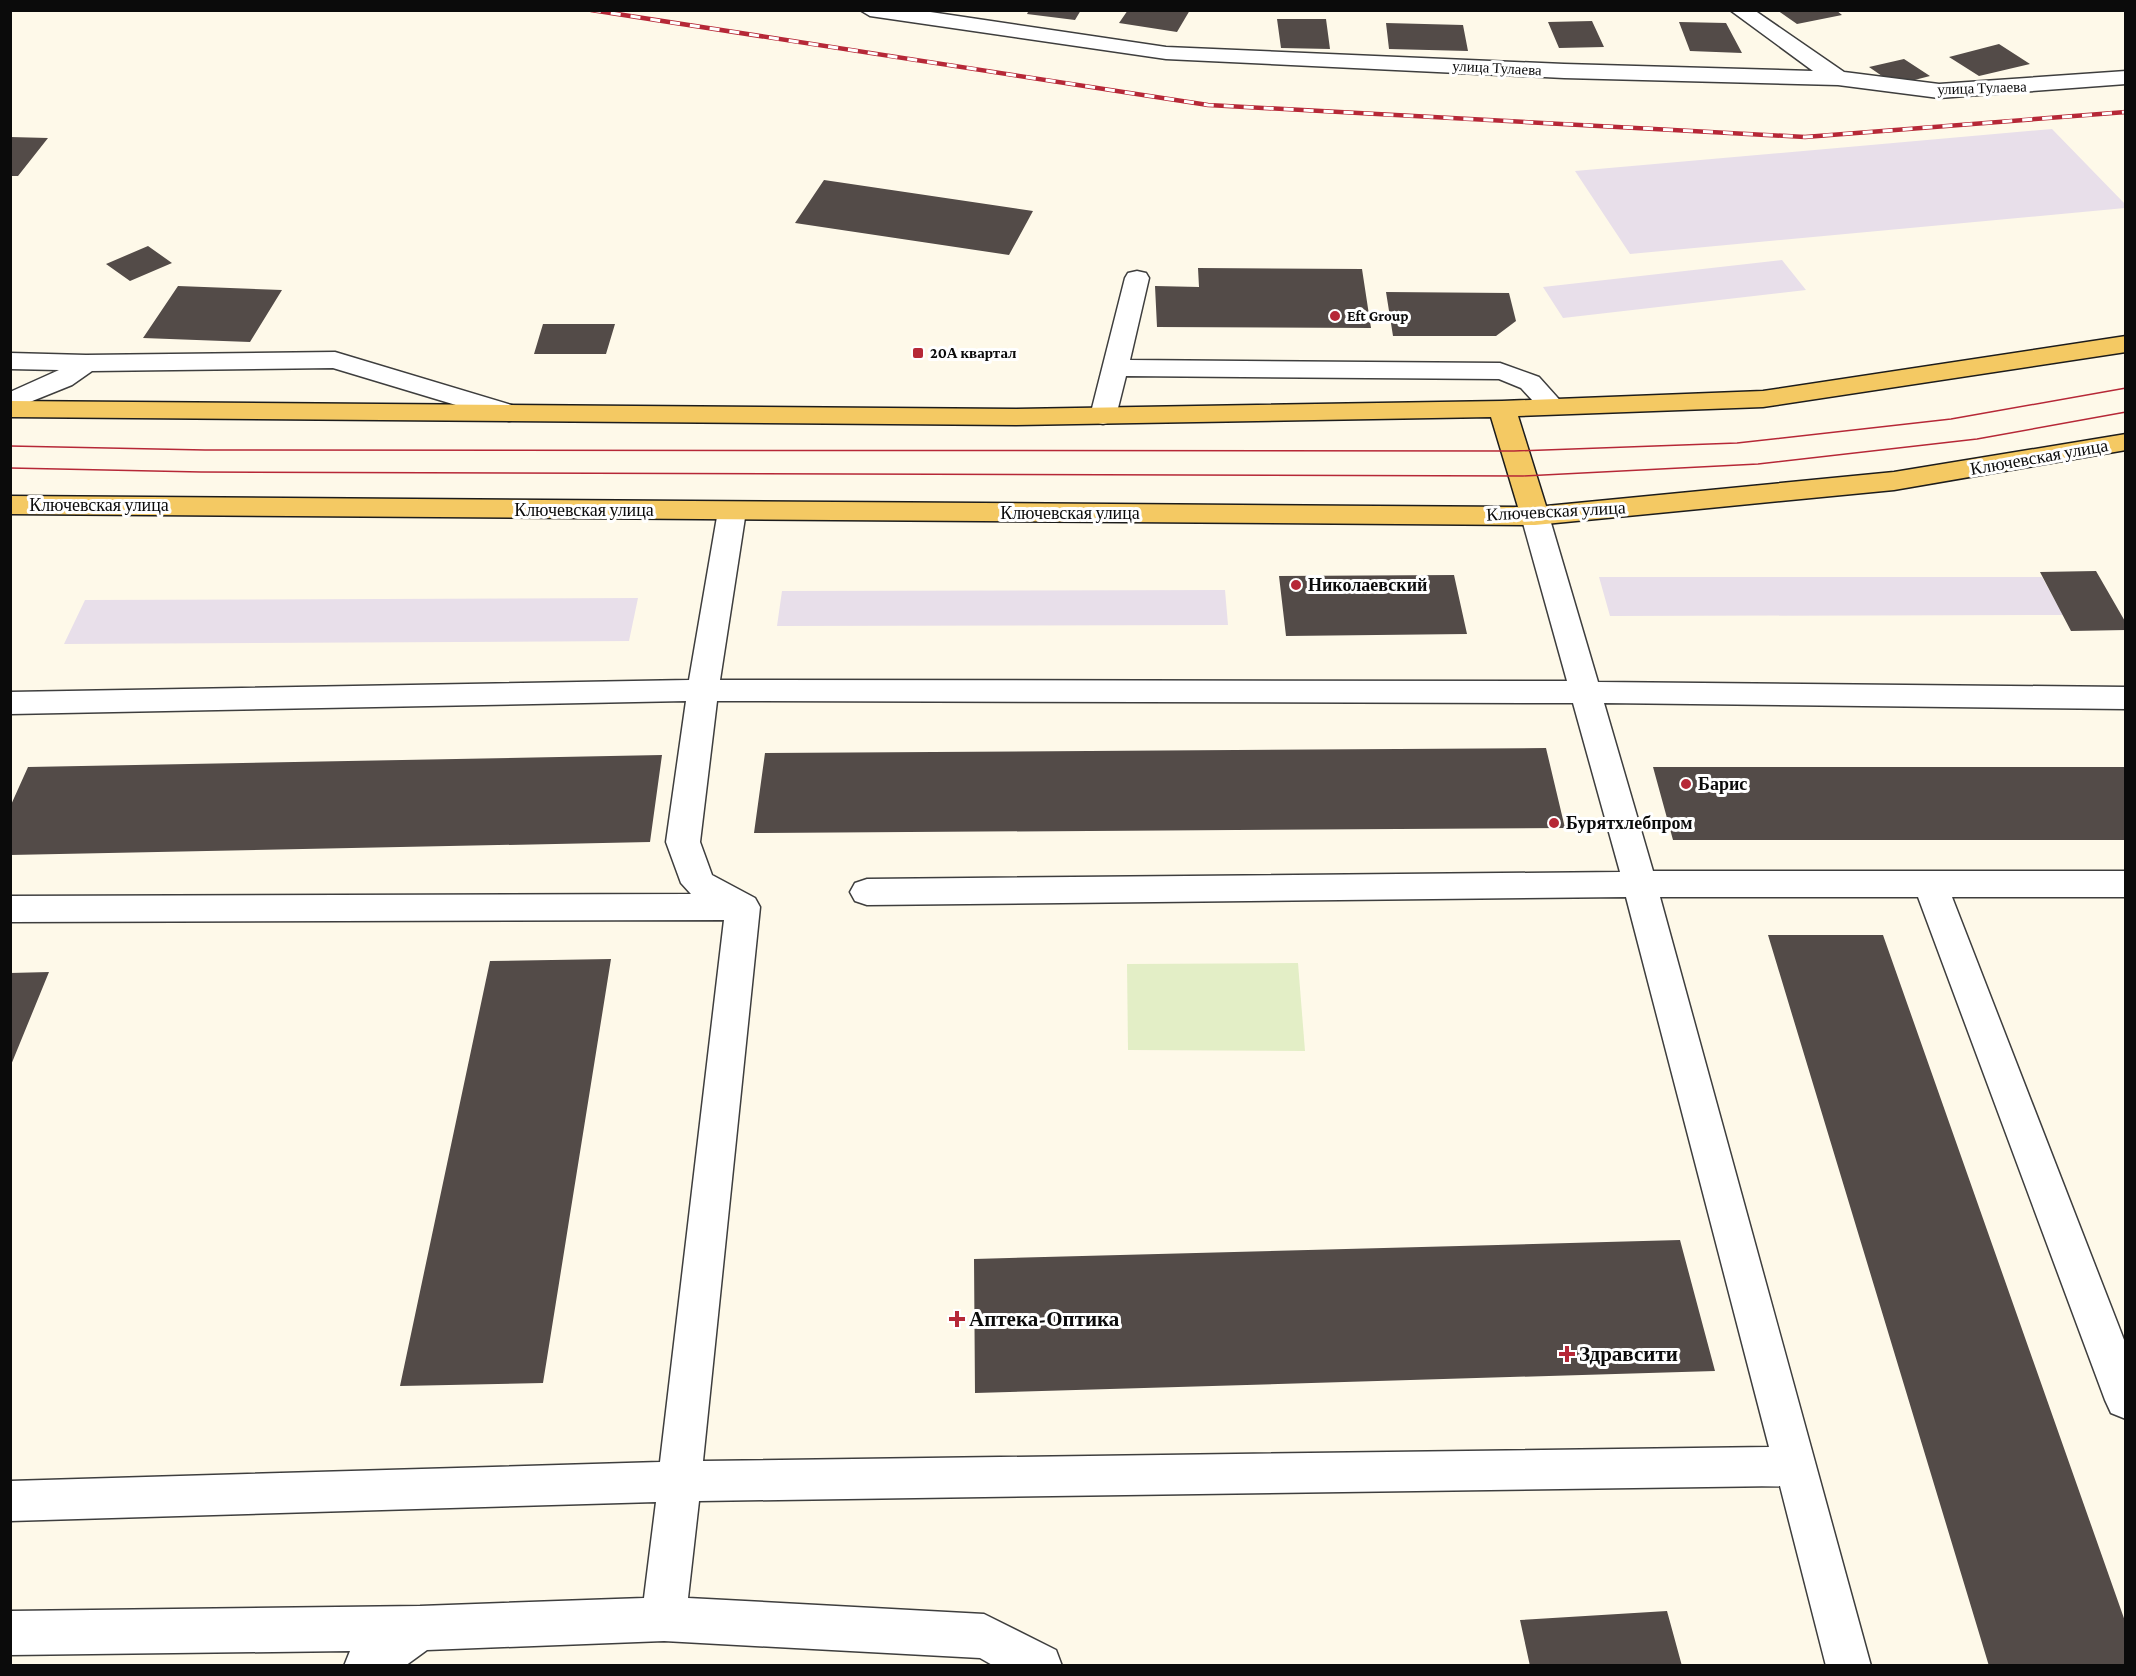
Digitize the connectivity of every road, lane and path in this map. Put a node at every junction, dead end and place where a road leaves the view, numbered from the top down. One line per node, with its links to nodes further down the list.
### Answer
1 (870, 10): 4 (street, улица Тулаева)
2 (1740, 10): 4 (street)
3 (2126, 76): 4 (street, улица Тулаева)
4 (1838, 78)
5 (1137, 278): 9 (street)
6 (2126, 344): 11 (main road)
7 (10, 361): 8 (street)
8 (86, 363): 10 (street); 14 (street)
9 (1115, 368): 11 (street); 15 (street)
10 (10, 402)
11 (1552, 406): 13 (main road)
12 (10, 409): 14 (main road)
13 (1502, 409): 15 (main road); 19 (main road)
14 (509, 414): 15 (main road)
15 (1104, 416)
16 (2126, 442): 19 (main road, Ключевская улица)
17 (10, 504): 18 (main road, Ключевская улица)
18 (732, 511): 19 (main road, Ключевская улица); 20 (street)
19 (1535, 516): 21 (street)
20 (703, 690): 21 (street); 23 (street); 28 (street)
21 (1585, 693): 22 (street); 24 (street)
22 (2126, 698)
23 (10, 703)
24 (1640, 884): 25 (street); 27 (street); 31 (street)
25 (1930, 884): 26 (street); 30 (street)
26 (2126, 884)
27 (867, 892)
28 (743, 907): 29 (street); 32 (street)
29 (10, 909)
30 (2126, 1400)
31 (1795, 1466): 32 (street); 39 (street)
32 (679, 1481): 33 (street); 34 (street)
33 (10, 1501)
34 (664, 1619): 35 (street); 38 (street)
35 (420, 1628): 36 (street); 37 (street)
36 (10, 1633)
37 (366, 1665)
38 (1040, 1665)
39 (1849, 1665)

